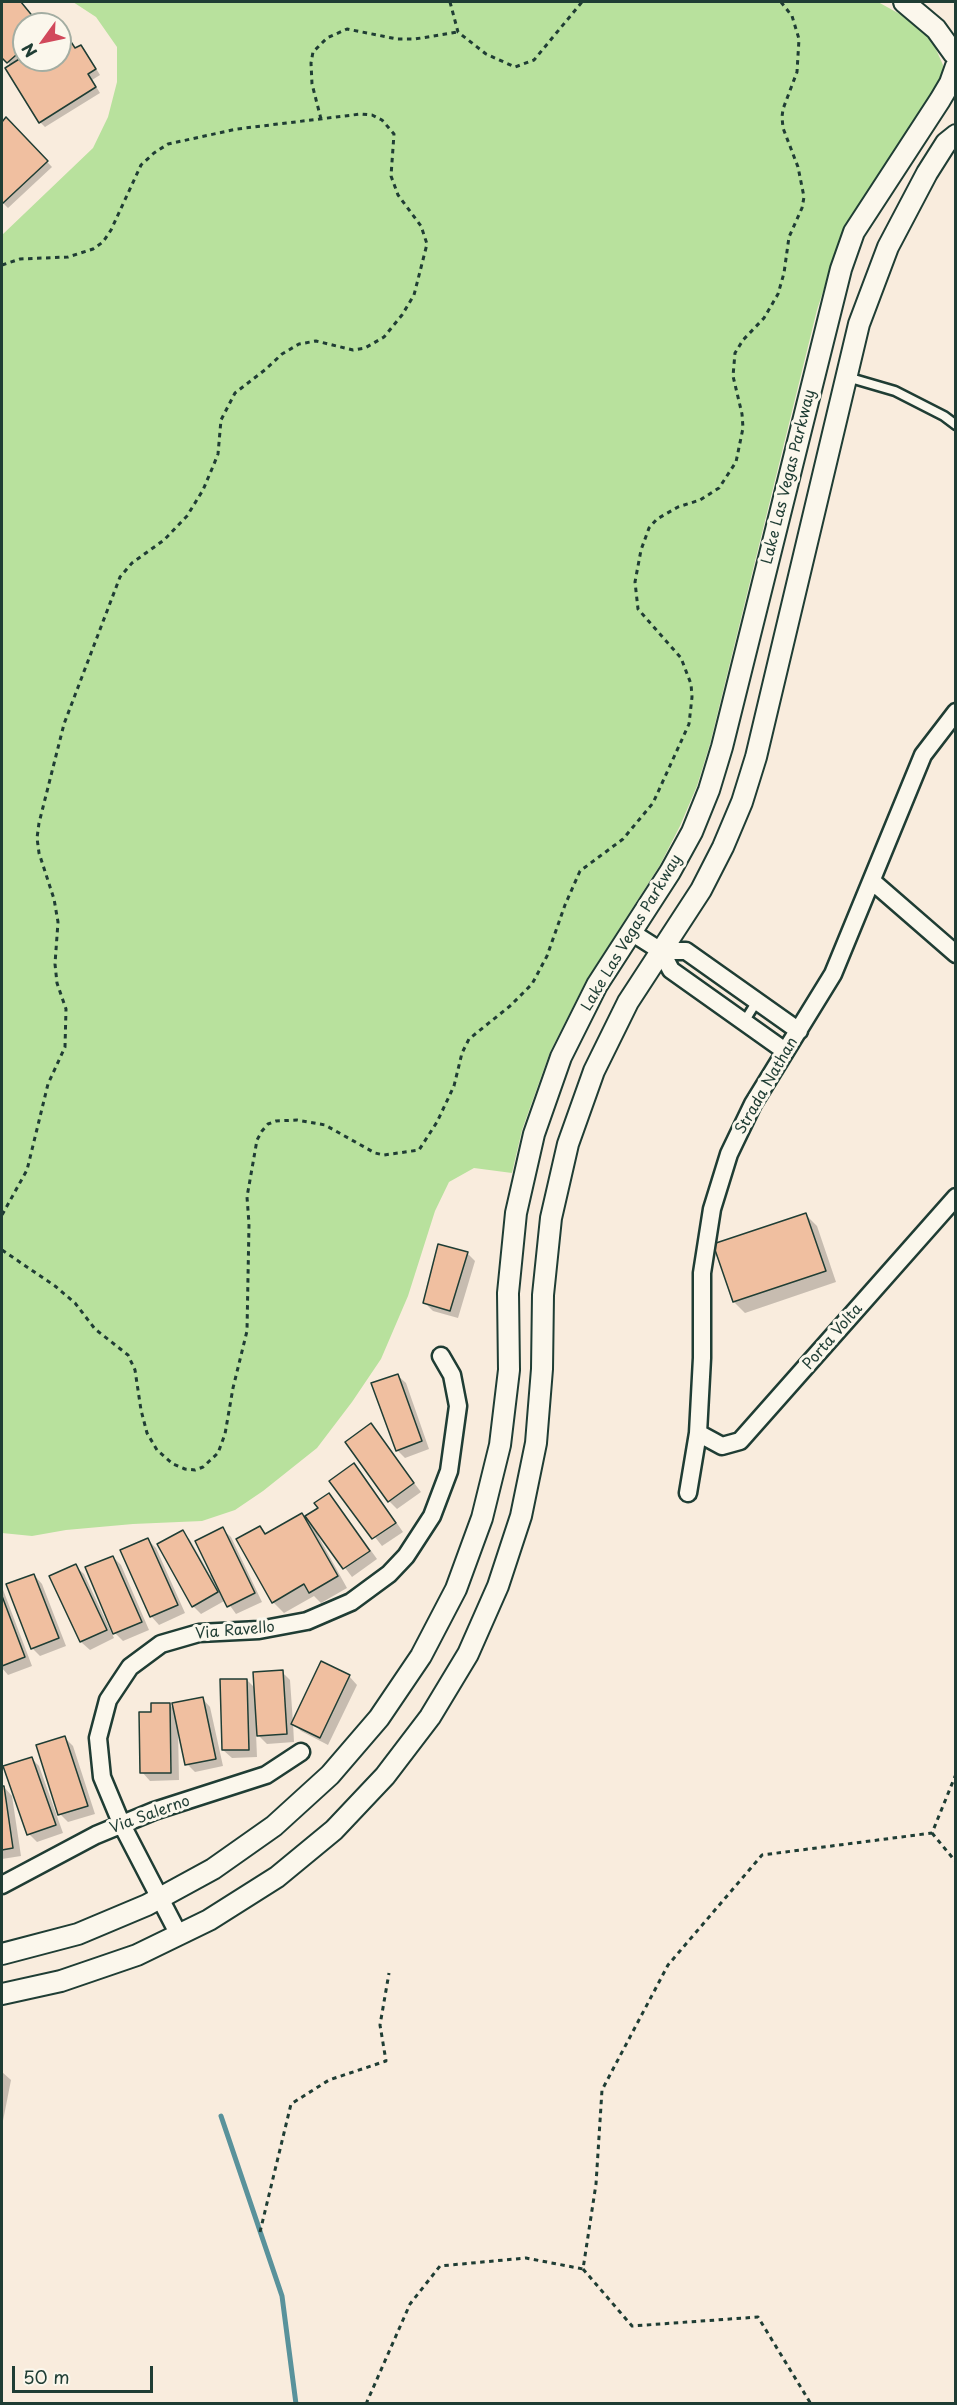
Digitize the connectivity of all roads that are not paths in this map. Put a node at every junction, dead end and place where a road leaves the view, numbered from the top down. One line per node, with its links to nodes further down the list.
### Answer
1 (904, 2): 2 (street)
2 (955, 55): 8 (street, Lake Las Vegas Parkway)
3 (956, 135): 4 (street)
4 (846, 377): 5 (lane); 9 (street)
5 (956, 425)
6 (956, 712): 7 (street, Strada Nathan)
7 (872, 880): 10 (street); 13 (street, Strada Nathan)
8 (631, 932): 9 (street); 22 (street, Lake Las Vegas Parkway)
9 (661, 951): 11 (street); 12 (street); 23 (street)
10 (956, 954)
11 (757, 1001): 12 (lane); 13 (street)
12 (744, 1022): 14 (street)
13 (799, 1031): 14 (street, Strada Nathan)
14 (785, 1051): 17 (street, Strada Nathan)
15 (956, 1197): 17 (street, Porta Volta)
16 (441, 1356): 20 (street, Via Ravello)
17 (698, 1433): 18 (street, Strada Nathan)
18 (688, 1493)
19 (301, 1752): 20 (street, Via Salerno)
20 (122, 1825): 21 (street, Via Salerno); 22 (street, Via Ravello)
21 (2, 1885)
22 (160, 1898): 23 (street, Via Ravello); 24 (street, Lake Las Vegas Parkway)
23 (179, 1935): 25 (street)
24 (2, 1953)
25 (2, 1994)

